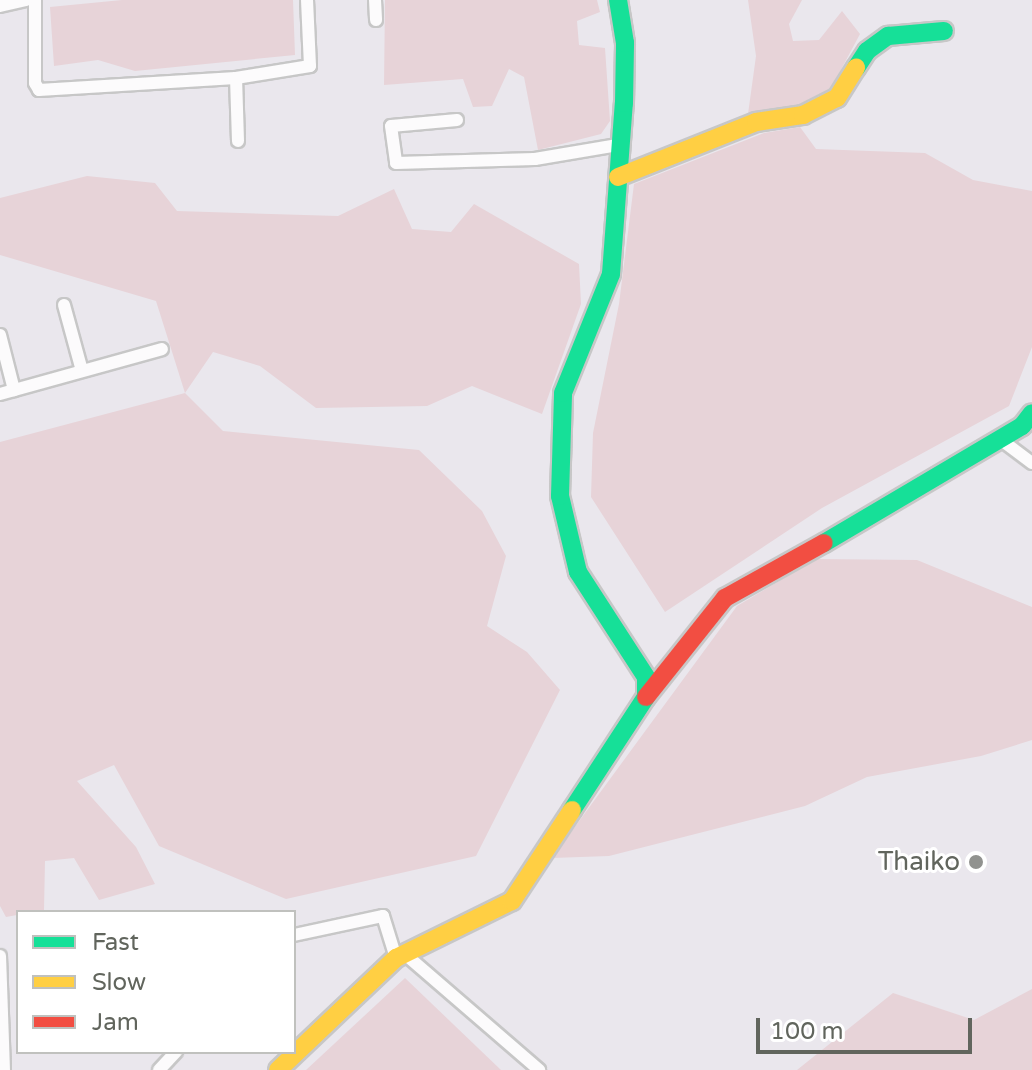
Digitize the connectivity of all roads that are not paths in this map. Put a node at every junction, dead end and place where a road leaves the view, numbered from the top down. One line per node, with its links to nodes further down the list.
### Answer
1 (26, 0): 6 (street)
2 (35, 0): 9 (street)
3 (307, 0): 9 (street)
4 (375, 0): 7 (street)
5 (618, 0): 12 (street)
6 (0, 6)
7 (376, 20)
8 (944, 31): 13 (street)
9 (236, 78): 11 (street)
10 (457, 120): 12 (street)
11 (238, 141)
12 (618, 145): 13 (street)
13 (618, 177): 23 (street)
14 (64, 305): 17 (street)
15 (0, 335): 18 (street)
16 (162, 349): 17 (street)
17 (82, 371): 18 (street)
18 (14, 390): 19 (street)
19 (0, 394)
20 (1032, 413): 21 (street)
21 (1000, 439): 22 (street); 23 (street)
22 (1032, 463)
23 (646, 697): 26 (street)
24 (296, 935): 26 (street)
25 (0, 956): 28 (street)
26 (401, 957): 29 (street); 35 (street)
27 (16, 1051): 28 (street)
28 (3, 1052): 33 (street)
29 (296, 1053)
30 (174, 1054): 32 (street)
31 (295, 1054): 34 (street)
32 (160, 1069)
33 (4, 1070)
34 (278, 1070)
35 (539, 1070)

